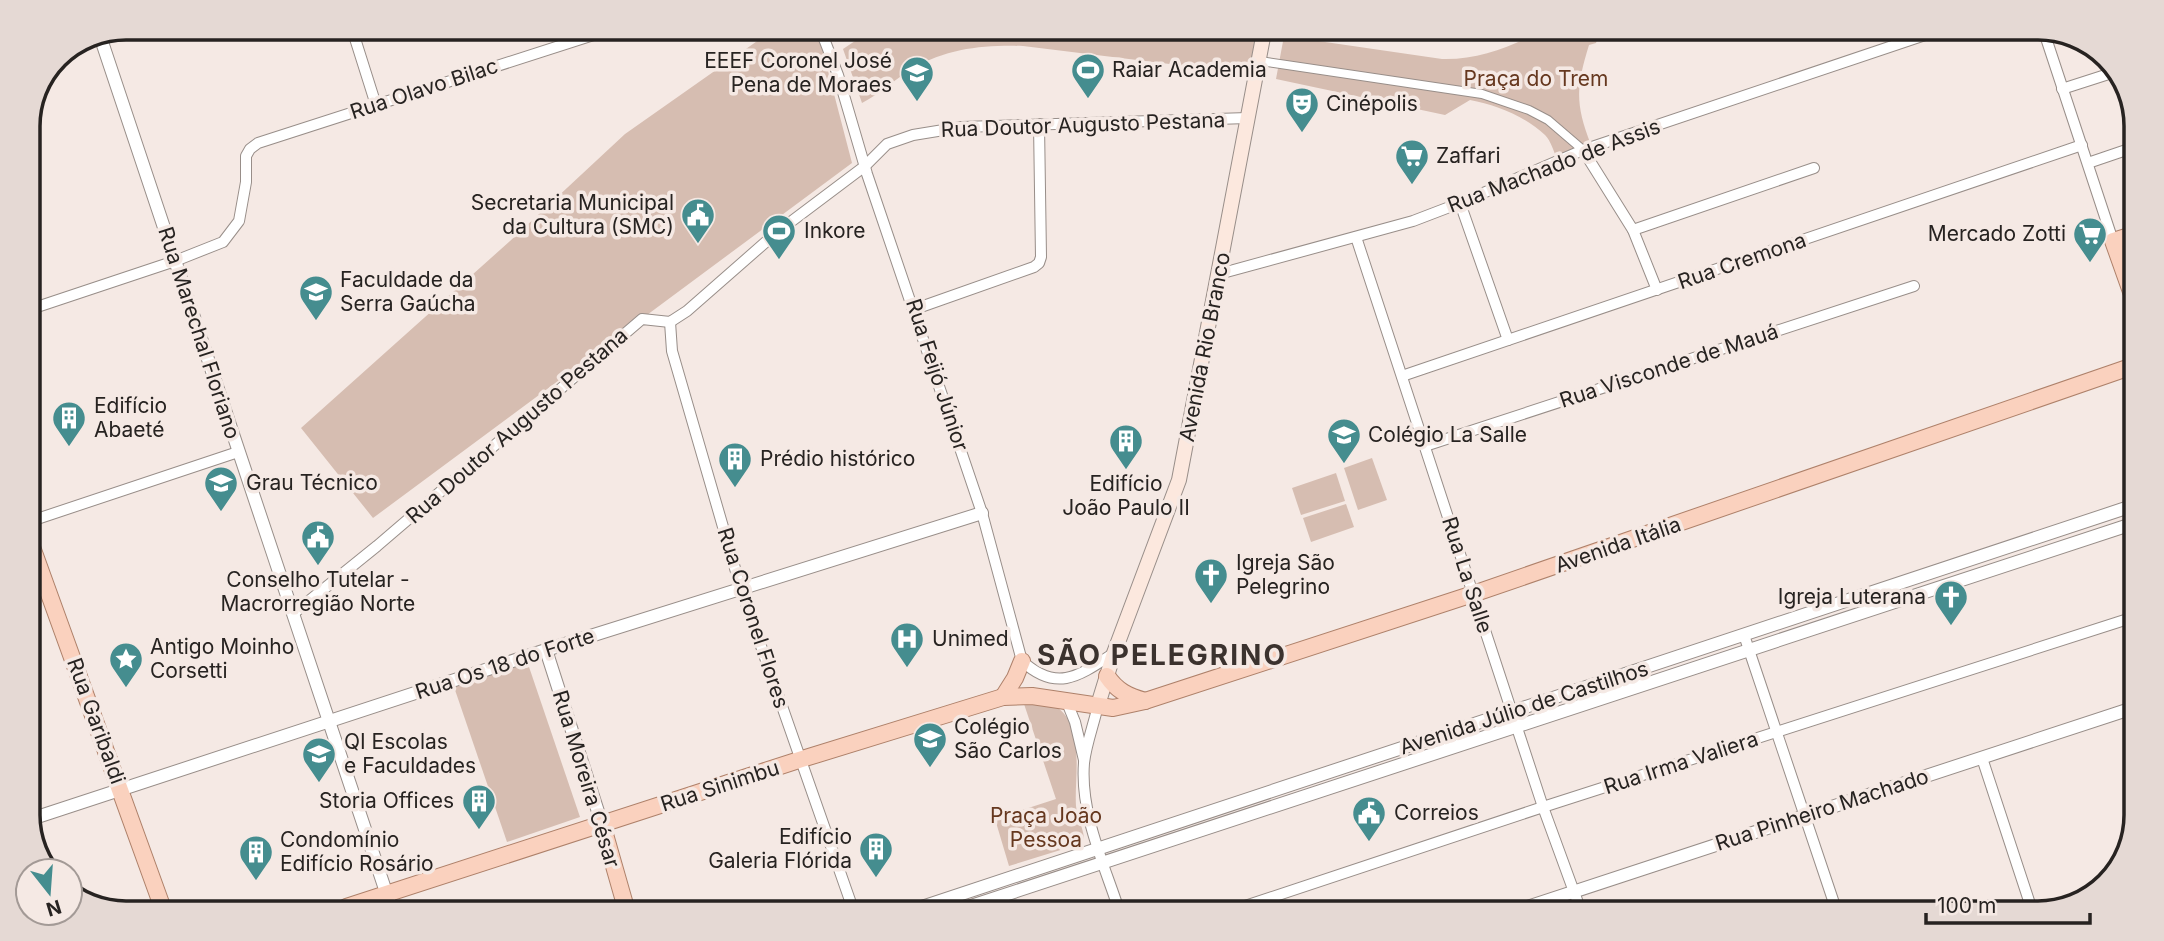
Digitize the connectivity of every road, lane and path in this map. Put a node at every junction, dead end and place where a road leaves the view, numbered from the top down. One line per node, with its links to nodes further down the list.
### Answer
1 (356, 40): 11 (street)
2 (578, 40): 11 (street, Rua Olavo Bilac)
3 (824, 40): 18 (street, Rua Feijó Júnior)
4 (1263, 40): 8 (main road, Avenida Rio Branco)
5 (1910, 40): 15 (street, Rua Machado de Assis)
6 (2047, 41): 10 (street)
7 (103, 44): 25 (street, Rua Marechal Floriano)
8 (1260, 61): 12 (main road, Avenida Rio Branco); 15 (street)
9 (2106, 75): 10 (street)
10 (2062, 89): 14 (street)
11 (376, 104): 25 (street, Rua Olavo Bilac)
12 (1248, 118): 13 (street, Rua Doutor Augusto Pestana); 27 (main road, Avenida Rio Branco)
13 (1039, 124): 18 (street, Rua Doutor Augusto Pestana); 31 (street)
14 (2082, 145): 17 (street); 29 (street, Rua Cremona)
15 (1583, 150): 20 (street, Rua Machado de Assis); 21 (street)
16 (2124, 151): 17 (street)
17 (2088, 163): 24 (street)
18 (865, 166): 31 (street, Rua Feijó Júnior); 32 (street, Rua Doutor Augusto Pestana)
19 (1814, 168): 21 (street)
20 (1460, 203): 22 (street, Rua Machado de Assis); 33 (street)
21 (1633, 230): 29 (street)
22 (1356, 237): 27 (street, Rua Machado de Assis); 35 (street, Rua La Salle)
23 (2124, 238): 24 (main road)
24 (2113, 241): 26 (main road)
25 (175, 261): 30 (street); 37 (street, Rua Marechal Floriano)
26 (2124, 272)
27 (1219, 274): 62 (main road, Avenida Rio Branco)
28 (1914, 286): 36 (street, Rua Visconde de Mauá)
29 (1657, 289): 33 (street, Rua Cremona)
30 (40, 306)
31 (915, 309): 39 (street, Rua Feijó Júnior)
32 (670, 322): 50 (street, Rua Coronel Flores); 55 (street, Rua Doutor Augusto Pestana)
33 (1508, 340): 35 (street, Rua Cremona)
34 (2124, 369): 51 (main road, Avenida Itália)
35 (1402, 376): 36 (street, Rua La Salle)
36 (1424, 446): 51 (street, Rua La Salle)
37 (238, 452): 40 (street); 55 (street, Rua Marechal Floriano)
38 (2124, 512): 41 (street, Avenida Júlio de Castilhos)
39 (982, 513): 50 (street, Rua Os 18 do Forte); 64 (street, Rua Feijó Júnior)
40 (40, 518)
41 (2076, 525): 43 (street); 44 (street, Avenida Júlio de Castilhos)
42 (2124, 527): 43 (street, Avenida Júlio de Castilhos)
43 (2081, 541): 45 (street, Avenida Júlio de Castilhos)
44 (2018, 544): 45 (street); 46 (street, Avenida Júlio de Castilhos)
45 (2023, 560): 48 (street, Avenida Júlio de Castilhos)
46 (1964, 562): 48 (street); 49 (street, Avenida Júlio de Castilhos)
47 (40, 569): 88 (main road, Rua Garibaldi)
48 (1968, 578): 52 (street, Avenida Júlio de Castilhos)
49 (1911, 580): 52 (street); 53 (street, Avenida Júlio de Castilhos)
50 (741, 589): 60 (street, Rua Os 18 do Forte); 83 (street, Rua Coronel Flores)
51 (1473, 594): 72 (main road, Avenida Itália); 76 (street, Rua La Salle)
52 (1916, 595): 54 (street, Avenida Júlio de Castilhos)
53 (1862, 596): 54 (street); 56 (street, Avenida Júlio de Castilhos)
54 (1868, 611): 58 (street, Avenida Júlio de Castilhos)
55 (295, 613): 77 (street, Rua Marechal Floriano)
56 (1809, 613): 58 (street); 59 (street, Avenida Júlio de Castilhos)
57 (2124, 620): 80 (street, Rua Irma Valiera)
58 (1814, 629): 61 (street, Avenida Júlio de Castilhos)
59 (1744, 635): 61 (street); 63 (street, Avenida Júlio de Castilhos)
60 (546, 650): 77 (street, Rua Os 18 do Forte); 96 (street, Rua Moreira César)
61 (1749, 650): 65 (street, Avenida Júlio de Castilhos); 80 (street)
62 (1114, 653): 64 (street); 66 (main road, Avenida Rio Branco)
63 (1672, 659): 65 (street); 67 (street, Avenida Júlio de Castilhos)
64 (1022, 661): 70 (main road)
65 (1677, 674): 68 (street, Avenida Júlio de Castilhos)
66 (1107, 676): 72 (main road); 73 (main road, Avenida Rio Branco)
67 (1617, 677): 68 (street); 69 (street, Avenida Júlio de Castilhos)
68 (1622, 692): 74 (street, Avenida Júlio de Castilhos)
69 (1564, 695): 74 (street); 76 (street, Avenida Júlio de Castilhos)
70 (1003, 697): 71 (main road, Rua Sinimbu); 83 (main road, Rua Sinimbu)
71 (1066, 700): 73 (main road, Rua Sinimbu); 84 (street)
72 (1145, 701): 73 (main road, Avenida Itália)
73 (1098, 705): 84 (street)
74 (1569, 709): 78 (street, Avenida Júlio de Castilhos)
75 (2124, 711): 82 (street, Rua Pinheiro Machado)
76 (1512, 712): 78 (street, Rua La Salle); 79 (street, Avenida Júlio de Castilhos)
77 (330, 722): 88 (street, Rua Os 18 do Forte); 102 (street, Rua Marechal Floriano)
78 (1517, 726): 81 (street, Avenida Júlio de Castilhos); 91 (street, Rua La Salle)
79 (1457, 730): 81 (street); 85 (street, Avenida Júlio de Castilhos)
80 (1776, 732): 91 (street, Rua Irma Valiera); 95 (street)
81 (1461, 745): 86 (street, Avenida Júlio de Castilhos)
82 (1982, 758): 95 (street, Rua Pinheiro Machado); 114 (street)
83 (802, 759): 96 (main road, Rua Sinimbu); 105 (street, Rua Coronel Flores)
84 (1084, 763): 98 (street)
85 (1357, 763): 86 (street); 87 (street, Avenida Júlio de Castilhos)
86 (1361, 778): 89 (street, Avenida Júlio de Castilhos)
87 (1305, 780): 89 (street); 90 (street, Avenida Júlio de Castilhos)
88 (121, 789): 94 (street, Rua Os 18 do Forte); 103 (main road, Rua Garibaldi)
89 (1309, 795): 92 (street, Avenida Júlio de Castilhos)
90 (1258, 796): 92 (street); 93 (street, Avenida Júlio de Castilhos)
91 (1543, 807): 101 (street, Rua La Salle); 110 (street, Rua Irma Valiera)
92 (1262, 810): 97 (street, Avenida Júlio de Castilhos)
93 (1208, 812): 97 (street); 98 (street, Avenida Júlio de Castilhos)
94 (40, 816)
95 (1805, 816): 101 (street, Rua Pinheiro Machado); 113 (street)
96 (601, 824): 102 (main road, Rua Sinimbu); 104 (main road, Rua Moreira César)
97 (1212, 827): 99 (street, Avenida Júlio de Castilhos)
98 (1099, 848): 99 (street); 100 (street, Avenida Júlio de Castilhos)
99 (1104, 862): 108 (street, Avenida Júlio de Castilhos); 109 (street)
100 (970, 891): 106 (street, Avenida Júlio de Castilhos); 107 (street)
101 (1574, 892): 111 (street, Rua Pinheiro Machado); 112 (street, Rua La Salle)
102 (389, 900)
103 (160, 901)
104 (624, 901)
105 (850, 901)
106 (940, 901)
107 (969, 901)
108 (986, 901)
109 (1116, 901)
110 (1260, 901)
111 (1546, 901)
112 (1577, 901)
113 (1833, 901)
114 (2029, 901)

